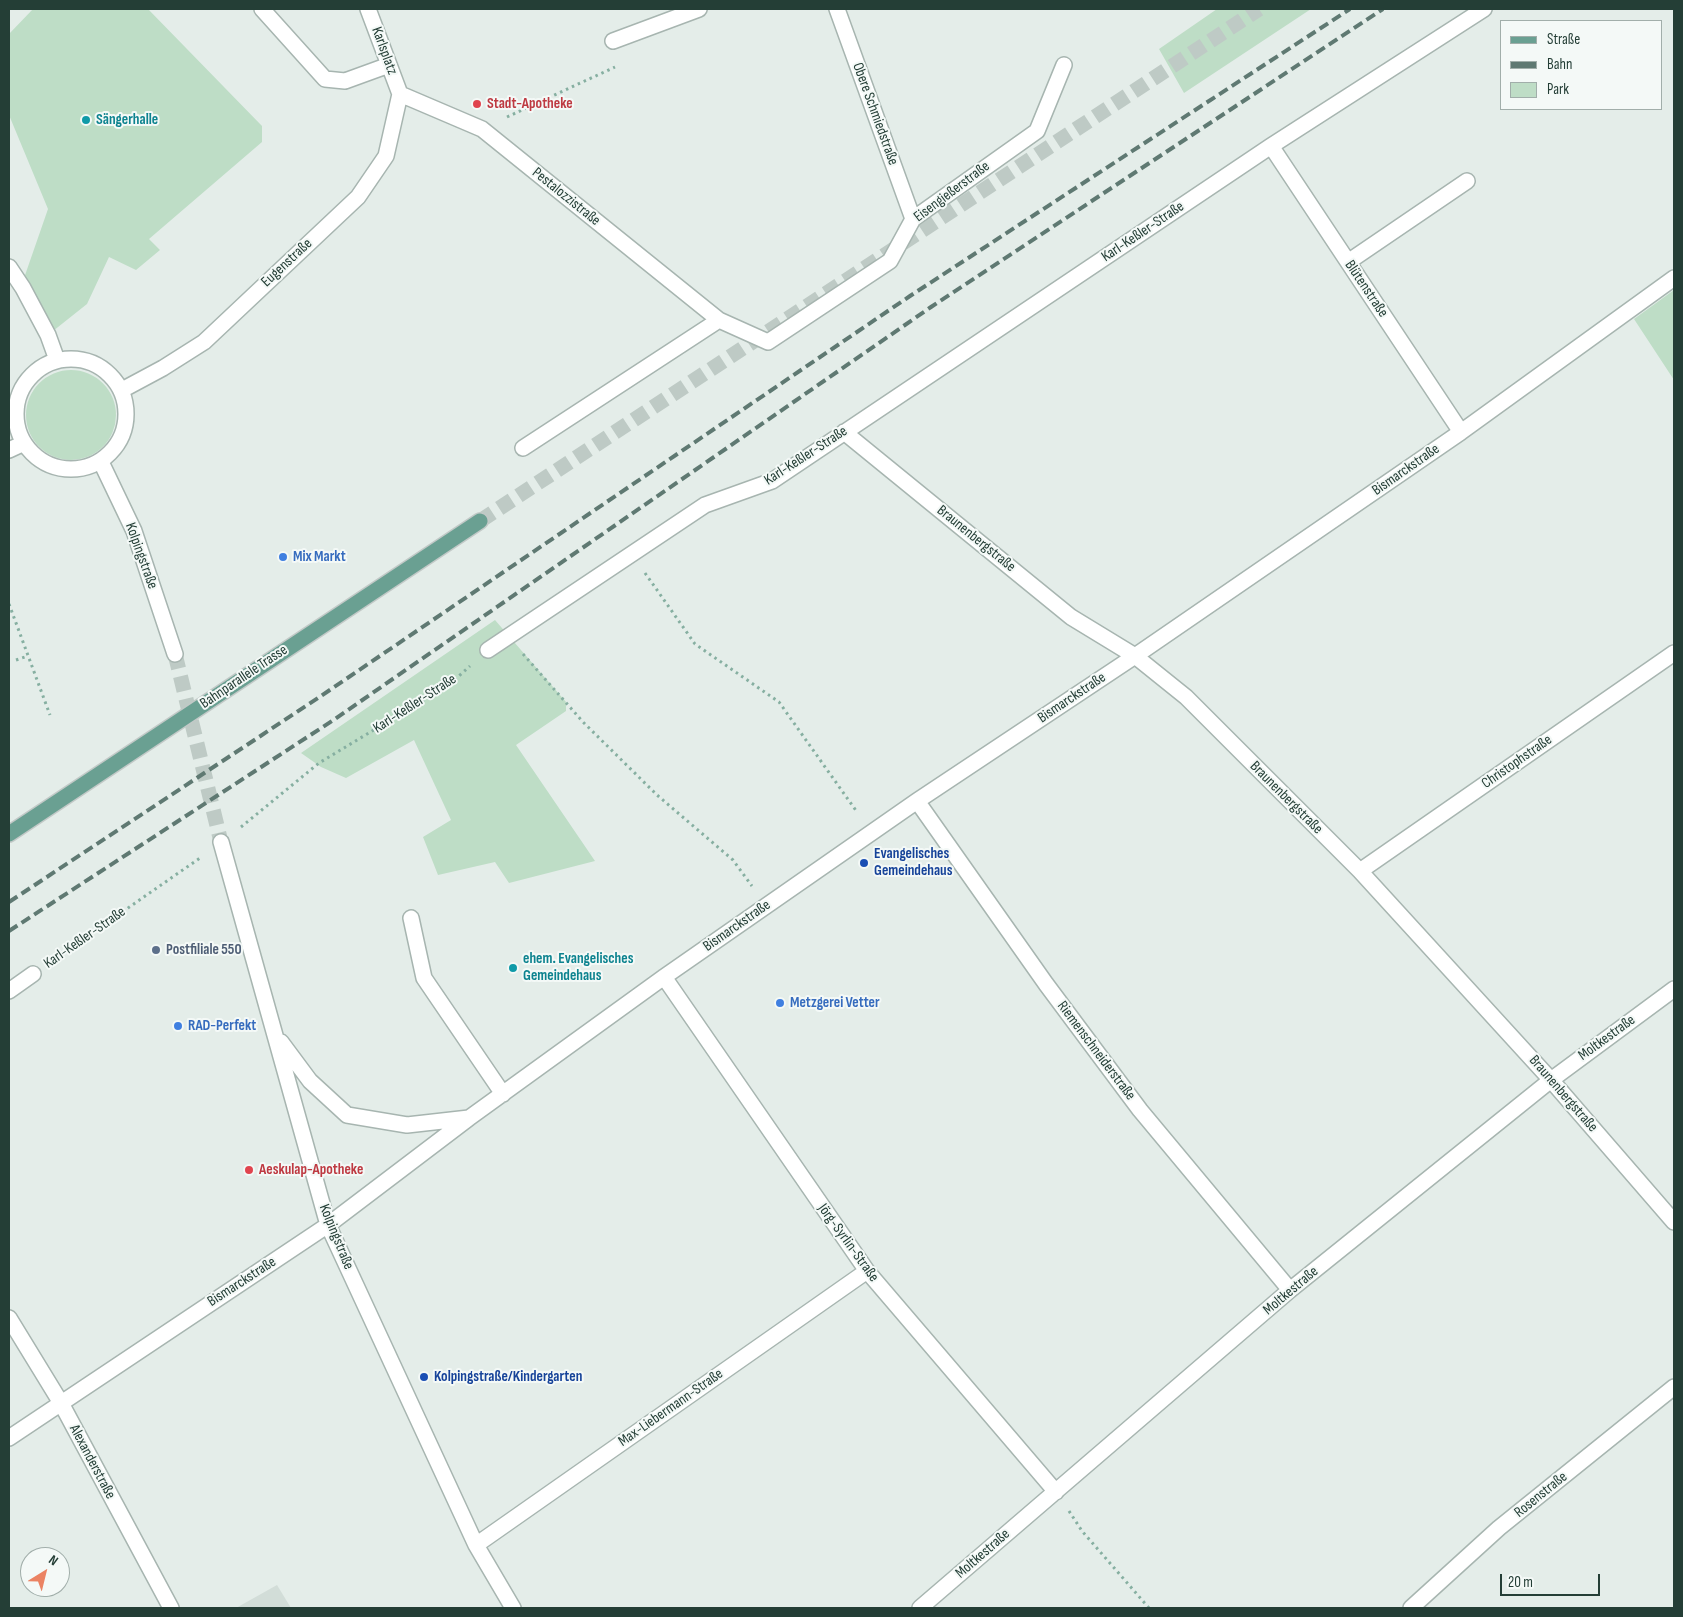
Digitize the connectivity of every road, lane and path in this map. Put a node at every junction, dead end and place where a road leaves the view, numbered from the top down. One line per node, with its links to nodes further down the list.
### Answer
1 (262, 9): 7 (street)
2 (368, 9): 7 (street, Karlsplatz)
3 (699, 9): 6 (street)
4 (837, 9): 14 (street, Obere Schmiedstraße)
5 (1484, 9): 12 (street, Karl-Keßler-Straße)
6 (613, 41)
7 (389, 65): 10 (street, Karlsplatz)
8 (1064, 65): 14 (street, Eisengießerstraße)
9 (615, 67): 11 (path)
10 (400, 94): 11 (street, Pestalozzistraße); 20 (street, Eugenstraße)
11 (482, 129): 18 (street, Pestalozzistraße)
12 (1270, 146): 15 (street, Blütenstraße); 21 (street, Karl-Keßler-Straße)
13 (1467, 181): 15 (street)
14 (913, 219): 18 (street, Eisengießerstraße)
15 (1348, 262): 22 (street, Blütenstraße)
16 (9, 267): 19 (street)
17 (1674, 278): 22 (street, Bismarckstraße)
18 (719, 320): 24 (street)
19 (57, 360): 20 (street); 23 (street)
20 (122, 390): 26 (street)
21 (844, 432): 28 (street, Karl-Keßler-Straße); 35 (street, Braunenbergstraße)
22 (1461, 432): 35 (street, Bismarckstraße)
23 (24, 443): 25 (street); 26 (street)
24 (523, 448)
25 (9, 450)
26 (101, 462): 33 (street, Kolpingstraße)
27 (480, 521): 40 (main road, Bahnparallele Trasse)
28 (632, 554): 30 (street, Karl-Keßler-Straße); 39 (path)
29 (9, 604): 34 (path)
30 (508, 637): 31 (street, Karl-Keßler-Straße); 43 (path)
31 (488, 650): 41 (path, Karl-Keßler-Straße)
32 (1674, 653): 42 (street, Christophstraße)
33 (174, 654)
34 (28, 656): 36 (path); 37 (path)
35 (1135, 656): 38 (street, Bismarckstraße); 42 (street, Braunenbergstraße)
36 (16, 660)
37 (50, 716)
38 (917, 801): 39 (street, Bismarckstraße); 56 (street, Riemenschneiderstraße)
39 (872, 832): 43 (street, Bismarckstraße)
40 (9, 834)
41 (221, 842): 45 (path, Karl-Keßler-Straße); 49 (street, Kolpingstraße)
42 (1360, 871): 50 (street, Braunenbergstraße)
43 (767, 906): 46 (street, Bismarckstraße)
44 (411, 918): 51 (street)
45 (33, 974): 48 (street, Karl-Keßler-Straße)
46 (664, 977): 51 (street, Bismarckstraße); 55 (street, Jörg-Syrlin-Straße)
47 (1674, 989): 50 (street, Moltkestraße)
48 (9, 991)
49 (274, 1032): 52 (street, Bismarckstraße); 54 (street, Kolpingstraße)
50 (1551, 1080): 53 (street, Braunenbergstraße); 56 (street, Moltkestraße)
51 (503, 1094): 52 (street, Bismarckstraße)
52 (469, 1118): 54 (street, Bismarckstraße)
53 (1674, 1222)
54 (328, 1226): 59 (street, Bismarckstraße); 62 (street, Kolpingstraße)
55 (867, 1272): 61 (street, Jörg-Syrlin-Straße); 62 (street, Max-Liebermann-Straße)
56 (1290, 1290): 61 (street, Moltkestraße)
57 (9, 1318): 59 (street, Alexanderstraße)
58 (1674, 1387): 67 (street, Rosenstraße)
59 (61, 1402): 60 (street, Bismarckstraße); 63 (street, Alexanderstraße)
60 (9, 1438)
61 (1056, 1492): 65 (street, Moltkestraße); 66 (path)
62 (476, 1545): 64 (street, Kolpingstraße)
63 (170, 1608)
64 (513, 1608)
65 (920, 1608)
66 (1149, 1608)
67 (1411, 1608)

